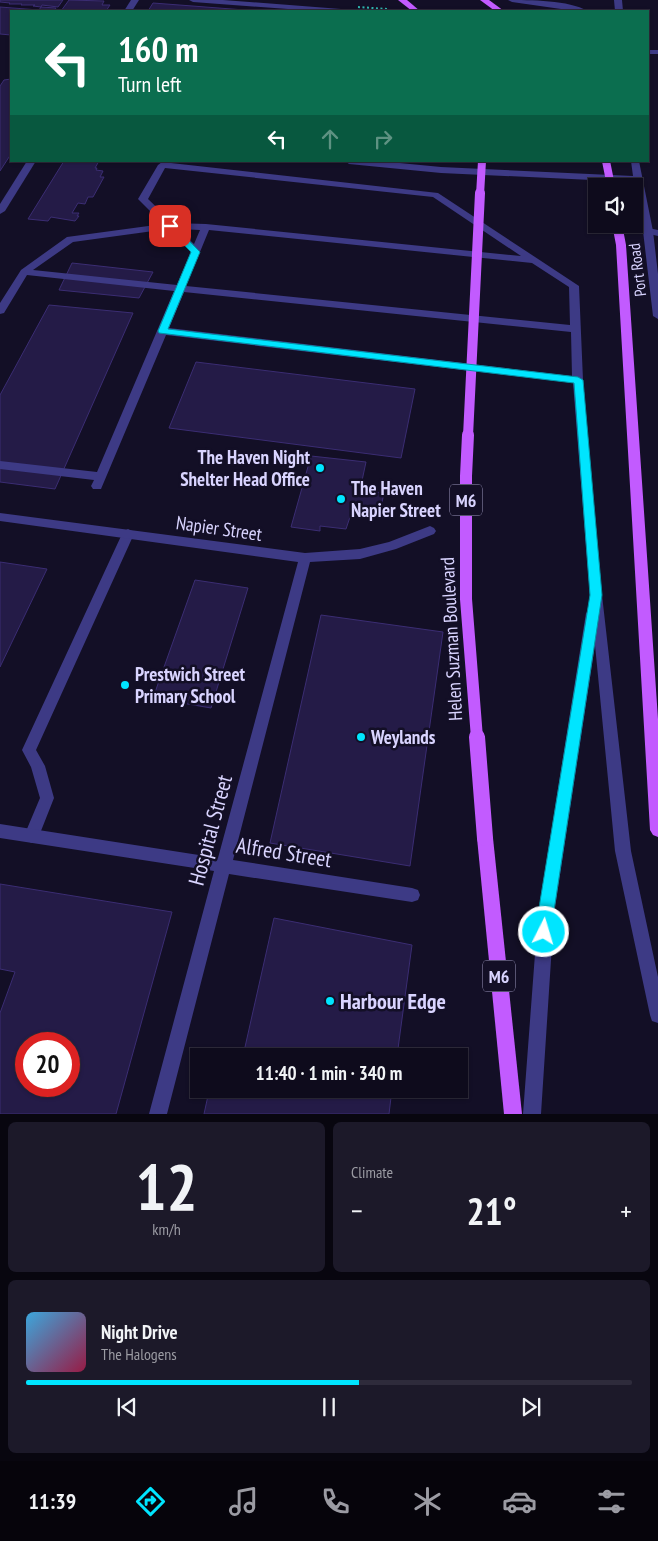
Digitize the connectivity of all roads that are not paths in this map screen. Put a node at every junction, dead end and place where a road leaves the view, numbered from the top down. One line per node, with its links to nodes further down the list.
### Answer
1 (193, 0): 5 (street)
2 (402, 0): 6 (main road)
3 (484, 0): 7 (main road)
4 (512, 0): 8 (street)
5 (328, 10)
6 (415, 10)
7 (499, 10)
8 (579, 10)
9 (31, 162): 19 (street)
10 (370, 162): 14 (street)
11 (482, 162): 46 (main road, Helen Suzman Boulevard / M6, bridge)
12 (606, 162): 15 (main road, bridge)
13 (635, 162): 17 (street, Port Road)
14 (458, 166): 16 (street)
15 (609, 178)
16 (624, 178)
17 (638, 178)
18 (643, 197): 22 (street, Port Road)
19 (0, 211)
20 (170, 226): 21 (street); 24 (street); 25 (street); 26 (street)
21 (206, 227): 24 (street); 25 (street)
22 (653, 232): 29 (street, Port Road)
23 (619, 233): 39 (main road)
24 (196, 252): 27 (street)
25 (536, 261): 30 (street)
26 (24, 272): 27 (street); 28 (street)
27 (180, 289): 30 (street); 31 (street)
28 (0, 311)
29 (658, 316)
30 (577, 329): 32 (street)
31 (162, 331): 32 (street); 33 (street)
32 (578, 380): 38 (street)
33 (0, 465)
34 (0, 517): 36 (street, Napier Street)
35 (430, 531): 37 (street, Napier Street)
36 (128, 534): 37 (street, Napier Street); 41 (street)
37 (305, 558): 42 (street, Hospital Street)
38 (596, 595): 44 (street); 47 (street)
39 (658, 830)
40 (0, 831): 41 (street, Alfred Street)
41 (32, 836): 42 (street, Alfred Street)
42 (223, 865): 43 (street, Alfred Street); 45 (street, Hospital Street)
43 (412, 895)
44 (658, 1015)
45 (158, 1114)
46 (513, 1114)
47 (532, 1114)

